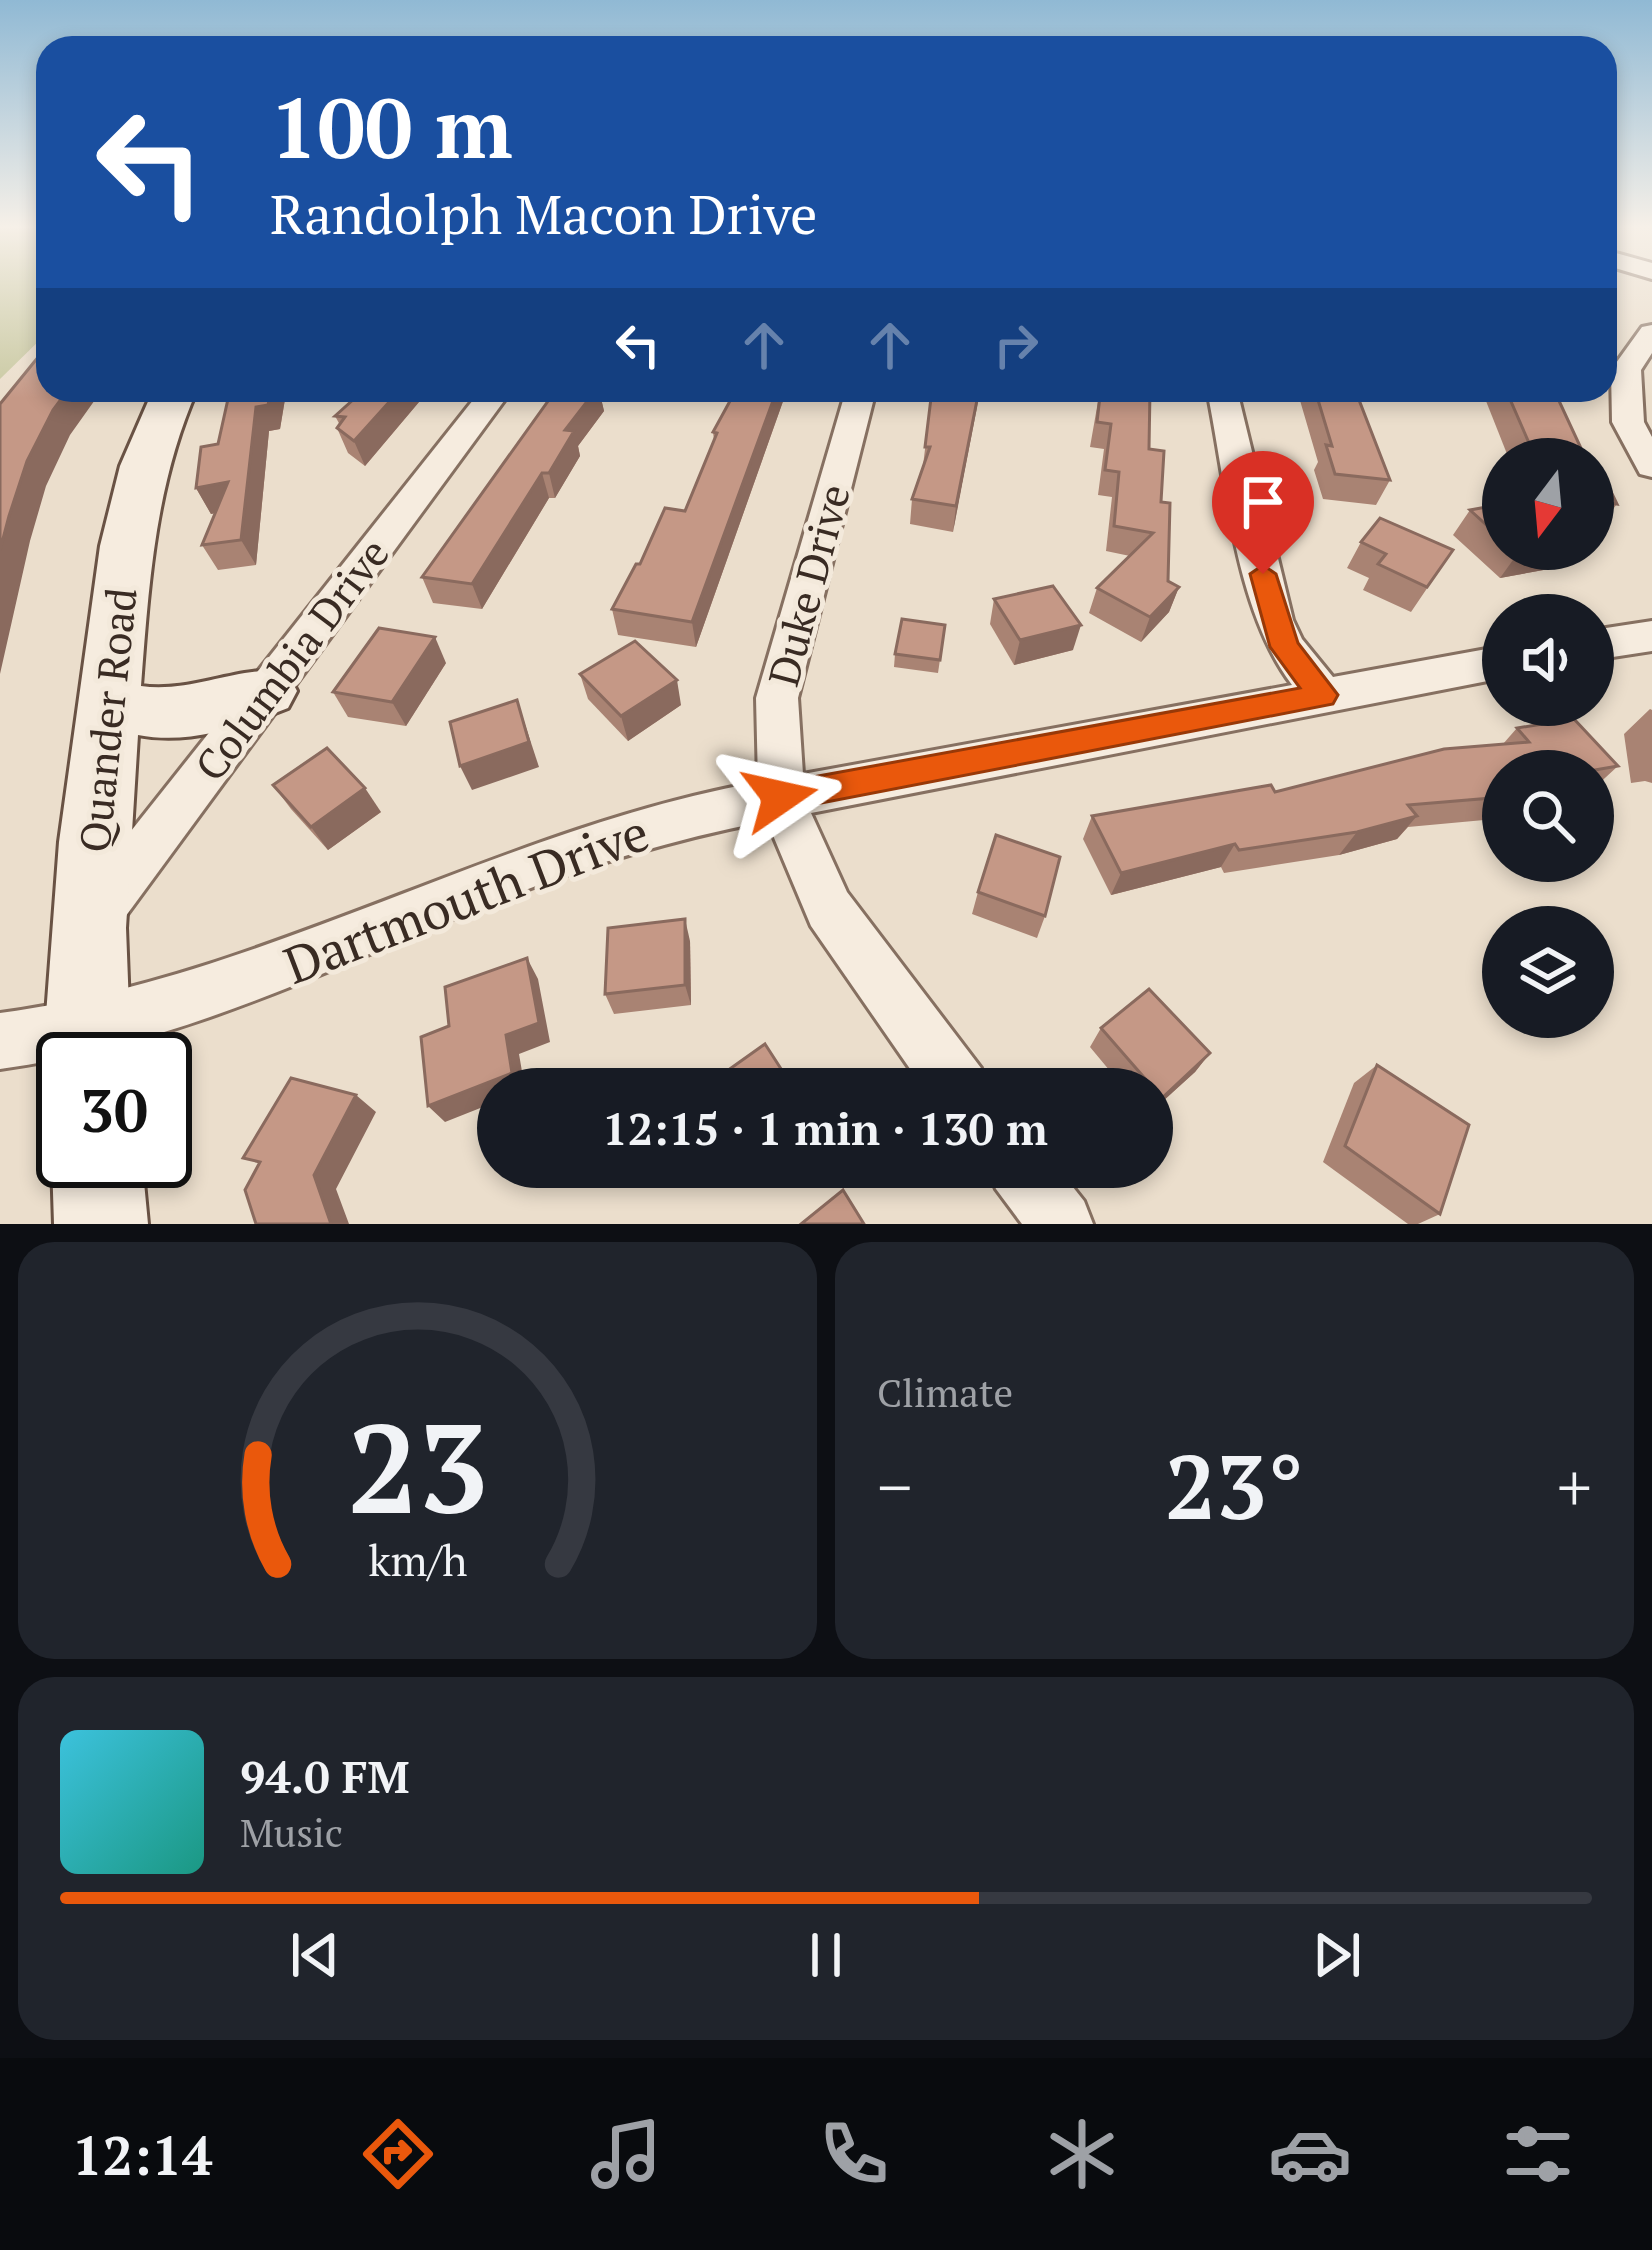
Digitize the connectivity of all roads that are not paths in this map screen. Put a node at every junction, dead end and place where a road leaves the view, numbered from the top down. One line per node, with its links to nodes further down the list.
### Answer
1 (1652, 333): 2 (street)
2 (1628, 394): 7 (street)
3 (170, 402): 13 (street, Quander Road)
4 (488, 402): 11 (street, Columbia Drive)
5 (858, 402): 14 (street, Duke Drive)
6 (1225, 402): 12 (street)
7 (1652, 467)
8 (1652, 637): 9 (street)
9 (1614, 642)
10 (1482, 666): 12 (street, Dartmouth Drive)
11 (266, 691): 13 (street); 15 (street, Columbia Drive)
12 (1323, 695): 14 (street, Dartmouth Drive)
13 (109, 703): 15 (street, Quander Road)
14 (780, 797): 17 (street, Dartmouth Drive); 20 (street, Duke Drive)
15 (85, 929): 16 (street, Quander Road)
16 (88, 1032)
17 (116, 1032)
18 (0, 1041): 19 (street, Dartmouth Drive)
19 (36, 1042)
20 (944, 1068)
21 (99, 1188): 23 (street)
22 (1034, 1188): 24 (street)
23 (101, 1224)
24 (1061, 1224)

